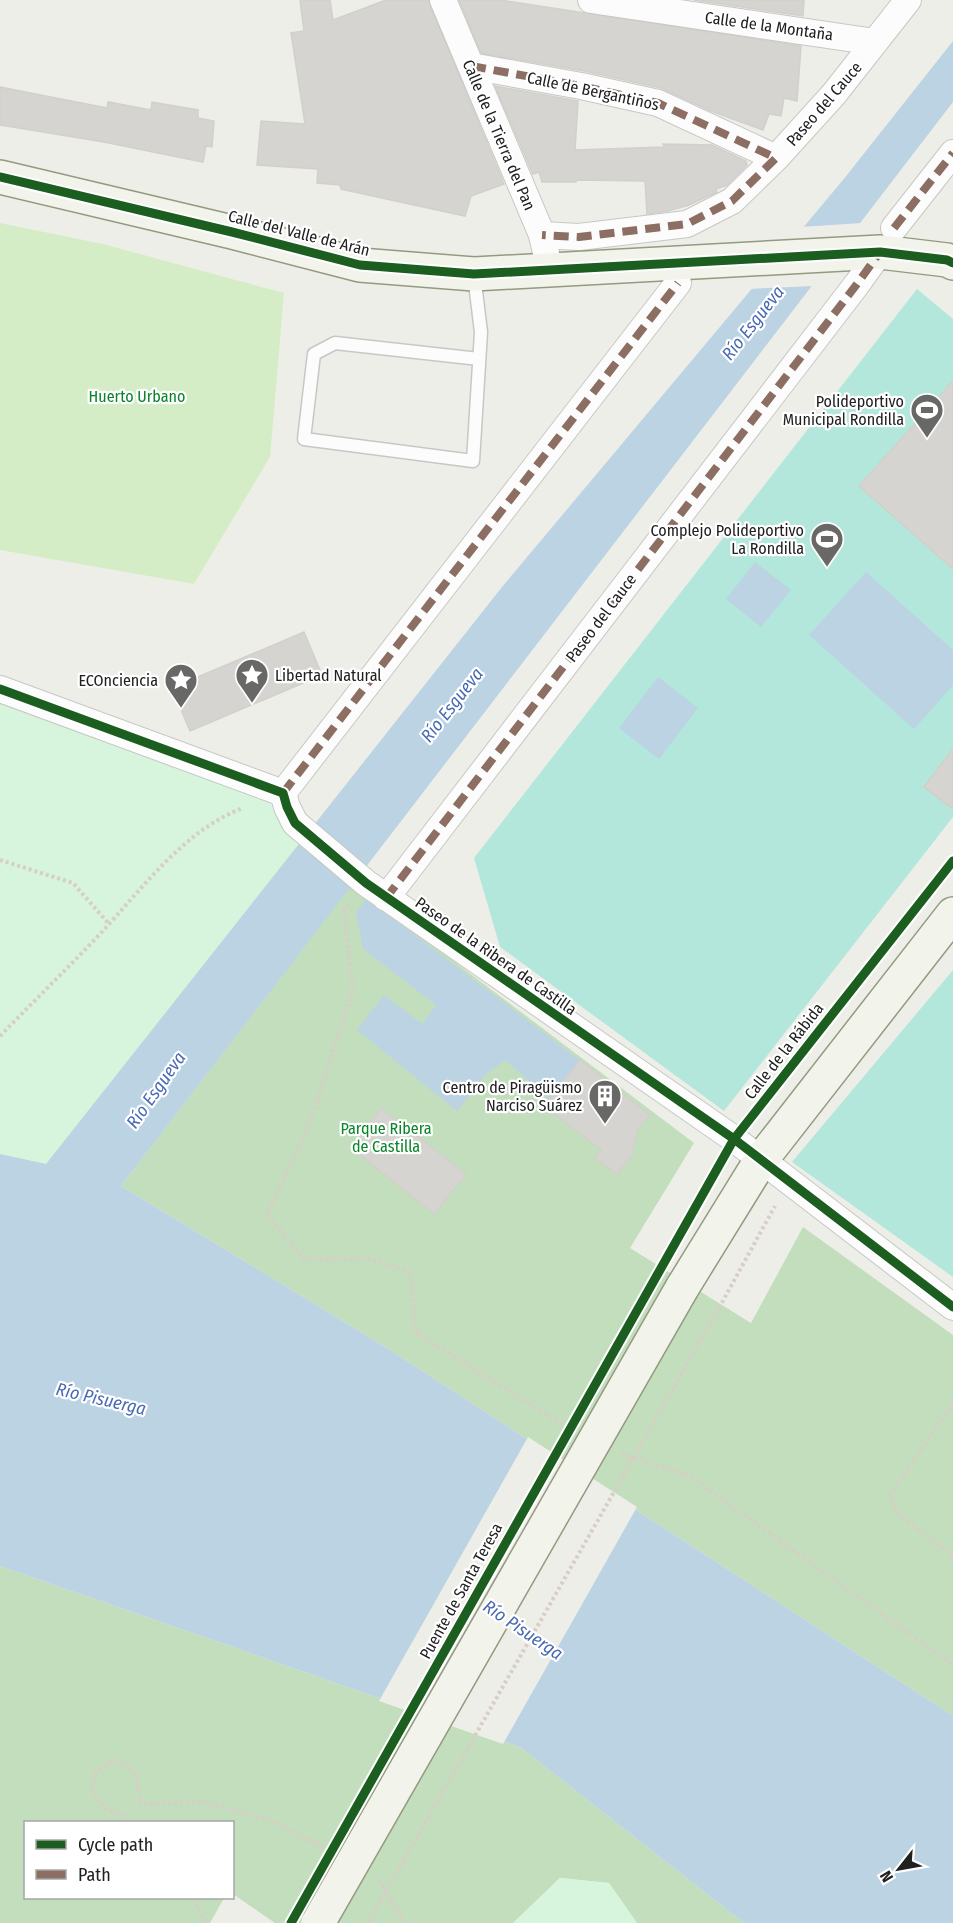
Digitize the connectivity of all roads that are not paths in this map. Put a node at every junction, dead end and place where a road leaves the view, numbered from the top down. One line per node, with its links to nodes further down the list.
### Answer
1 (443, 0): 5 (street, Calle de la Tierra del Pan)
2 (591, 0): 4 (street, Calle de la Montaña)
3 (908, 0): 4 (street, Paseo del Cauce)
4 (875, 42): 7 (street, Paseo del Cauce)
5 (471, 66): 7 (street, Calle de Bergantiños); 9 (street, Calle de la Tierra del Pan)
6 (953, 153): 10 (street, Paseo del Cauce)
7 (777, 158): 9 (street, Paseo del Cauce)
8 (0, 177): 13 (main road, Calle del Valle de Arán)
9 (542, 235): 12 (street, Calle de la Tierra del Pan)
10 (887, 240): 11 (main road, Calle del Valle de Arán); 12 (main road, Calle del Valle de Arán); 18 (street, Paseo del Cauce)
11 (953, 263)
12 (550, 271): 13 (main road, Calle del Valle de Arán)
13 (474, 274): 15 (lane)
14 (678, 283): 17 (street)
15 (479, 359): 15 (lane)
16 (0, 689): 17 (street)
17 (283, 793): 18 (street, Paseo de la Ribera de Castilla)
18 (374, 889): 20 (street, Paseo de la Ribera de Castilla)
19 (953, 914): 20 (main road)
20 (761, 1160): 21 (street, Paseo de la Ribera de Castilla); 22 (main road, bridge)
21 (953, 1307)
22 (318, 1923)

